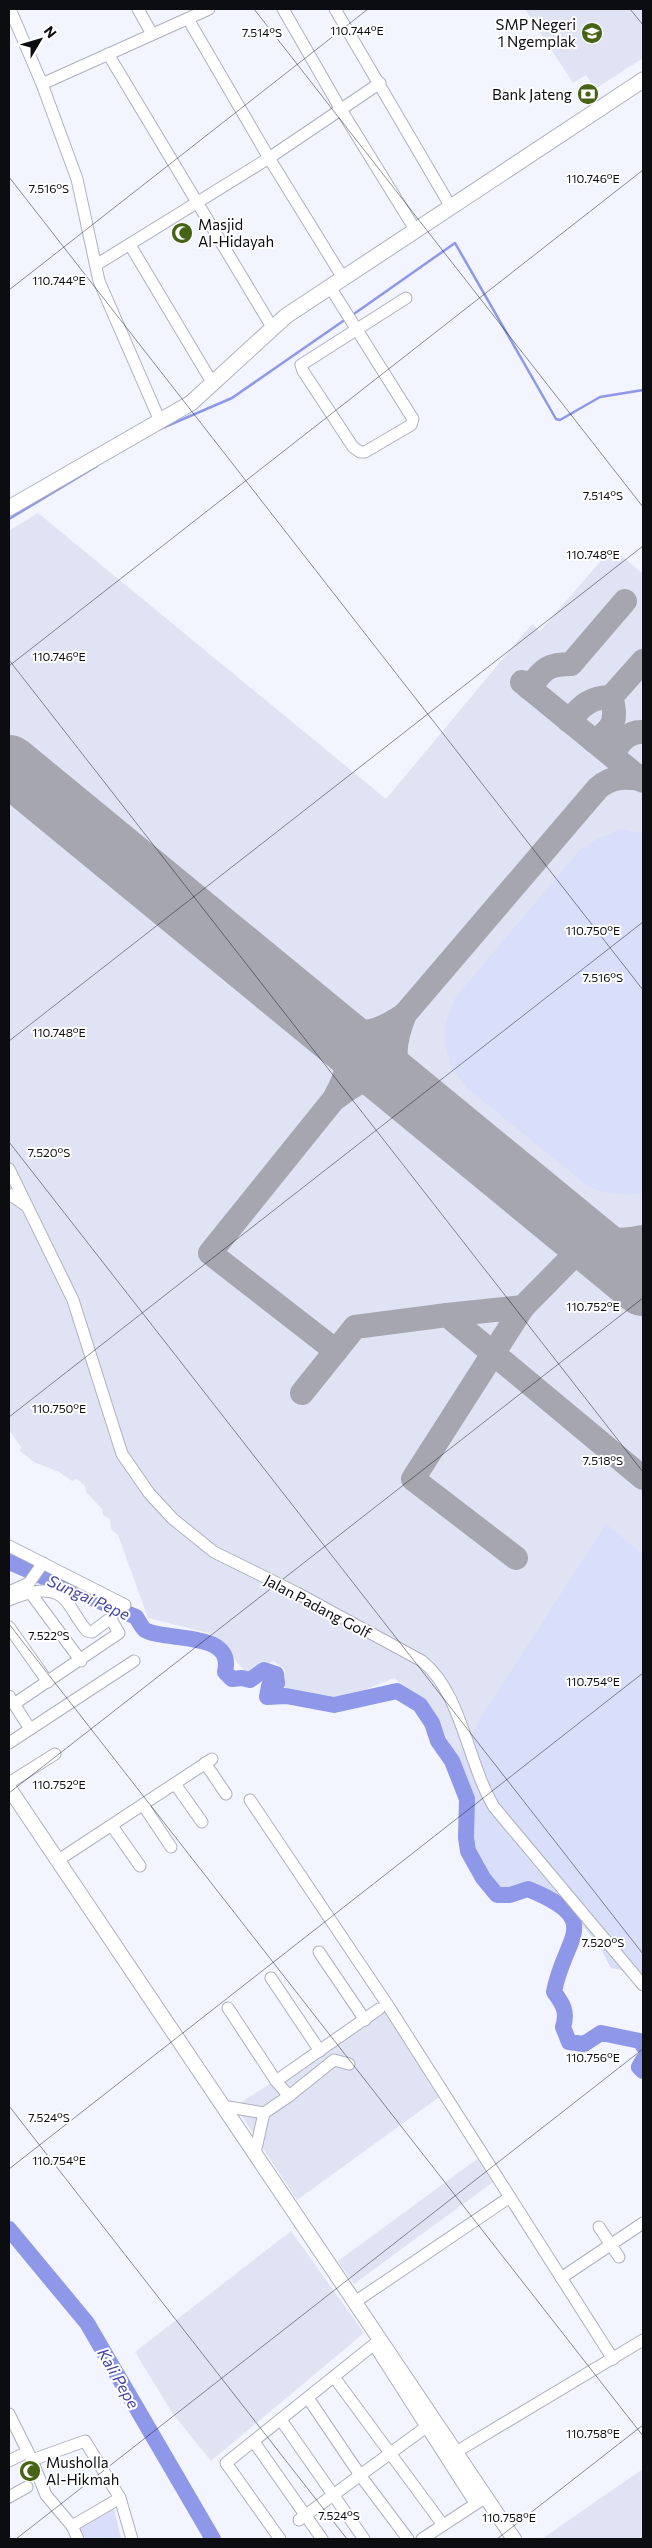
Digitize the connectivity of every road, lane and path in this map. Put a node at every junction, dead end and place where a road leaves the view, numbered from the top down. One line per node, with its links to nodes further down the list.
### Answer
1 (10, 9): 11 (street)
2 (138, 9): 7 (street)
3 (208, 9): 6 (street)
4 (283, 9): 12 (street)
5 (335, 9): 10 (street)
6 (188, 19): 7 (street); 13 (street)
7 (152, 34): 8 (street)
8 (108, 54): 11 (street); 14 (street)
9 (643, 80): 15 (highway)
10 (380, 83): 12 (street); 15 (street)
11 (42, 84): 18 (street)
12 (340, 108): 13 (street); 16 (street)
13 (268, 158): 14 (street); 19 (street)
14 (195, 203): 17 (street); 23 (street)
15 (451, 207): 16 (highway)
16 (416, 231): 19 (highway)
17 (130, 245): 18 (street); 24 (street)
18 (96, 265): 25 (street)
19 (343, 278): 20 (highway)
20 (330, 287): 22 (street); 23 (highway)
21 (406, 298): 22 (street)
22 (354, 323): 22 (street)
23 (272, 327): 24 (highway)
24 (213, 384): 25 (highway)
25 (160, 421): 26 (highway)
26 (9, 508)
27 (9, 1169): 28 (street, Jalan Padang Golf)
28 (12, 1188): 55 (street, Jalan Padang Golf)
29 (9, 1546): 30 (street)
30 (35, 1576): 31 (street); 32 (street); 33 (street); 35 (street); 35 (street)
31 (9, 1592)
32 (9, 1600)
33 (125, 1605)
34 (9, 1627): 37 (street)
35 (81, 1661): 37 (street)
36 (134, 1661): 39 (street)
37 (48, 1682): 38 (street)
38 (11, 1700): 39 (street)
39 (30, 1729): 40 (street)
40 (9, 1743)
41 (55, 1754): 42 (street)
42 (9, 1783)
43 (175, 1784): 45 (street); 47 (street); 48 (street)
44 (9, 1788): 51 (main road)
45 (226, 1794)
46 (250, 1800): 66 (street)
47 (143, 1805): 49 (street); 50 (street)
48 (202, 1822)
49 (112, 1826): 51 (street); 52 (street)
50 (171, 1847)
51 (57, 1861): 63 (main road)
52 (140, 1866)
53 (318, 1952): 58 (street)
54 (271, 1978): 59 (street)
55 (643, 1985)
56 (228, 2008): 61 (street)
57 (379, 2010): 58 (street)
58 (365, 2020): 59 (street)
59 (320, 2051): 61 (street)
60 (349, 2064): 62 (street)
61 (276, 2081): 62 (street)
62 (289, 2096): 64 (street)
63 (223, 2106): 64 (street); 65 (main road)
64 (264, 2113): 65 (street)
65 (255, 2153): 72 (main road)
66 (510, 2197): 71 (street); 72 (street)
67 (643, 2223): 69 (street)
68 (599, 2227): 69 (street)
69 (611, 2245): 70 (street); 71 (street)
70 (619, 2257)
71 (561, 2278): 74 (street)
72 (355, 2302): 79 (main road)
73 (643, 2340): 74 (street)
74 (613, 2359): 81 (street)
75 (334, 2377): 76 (street); 79 (street); 82 (street)
76 (308, 2398): 78 (street); 85 (street)
77 (9, 2414): 83 (street)
78 (281, 2420): 80 (street); 87 (street)
79 (431, 2423): 81 (main road); 82 (street); 91 (street)
80 (254, 2442): 90 (street); 93 (street)
81 (456, 2452): 100 (main road)
82 (390, 2454): 85 (street); 91 (street)
83 (30, 2456): 84 (street); 89 (street); 92 (street)
84 (9, 2461)
85 (360, 2476): 87 (street); 98 (street)
86 (27, 2487): 88 (street)
87 (332, 2494): 90 (street); 97 (street)
88 (9, 2497)
89 (120, 2498): 92 (street); 95 (street)
90 (301, 2517): 96 (street)
91 (442, 2525): 99 (street)
92 (72, 2526): 94 (street)
93 (277, 2538)
94 (78, 2539)
95 (132, 2539)
96 (322, 2539)
97 (364, 2539)
98 (408, 2539)
99 (422, 2539)
100 (514, 2539)

